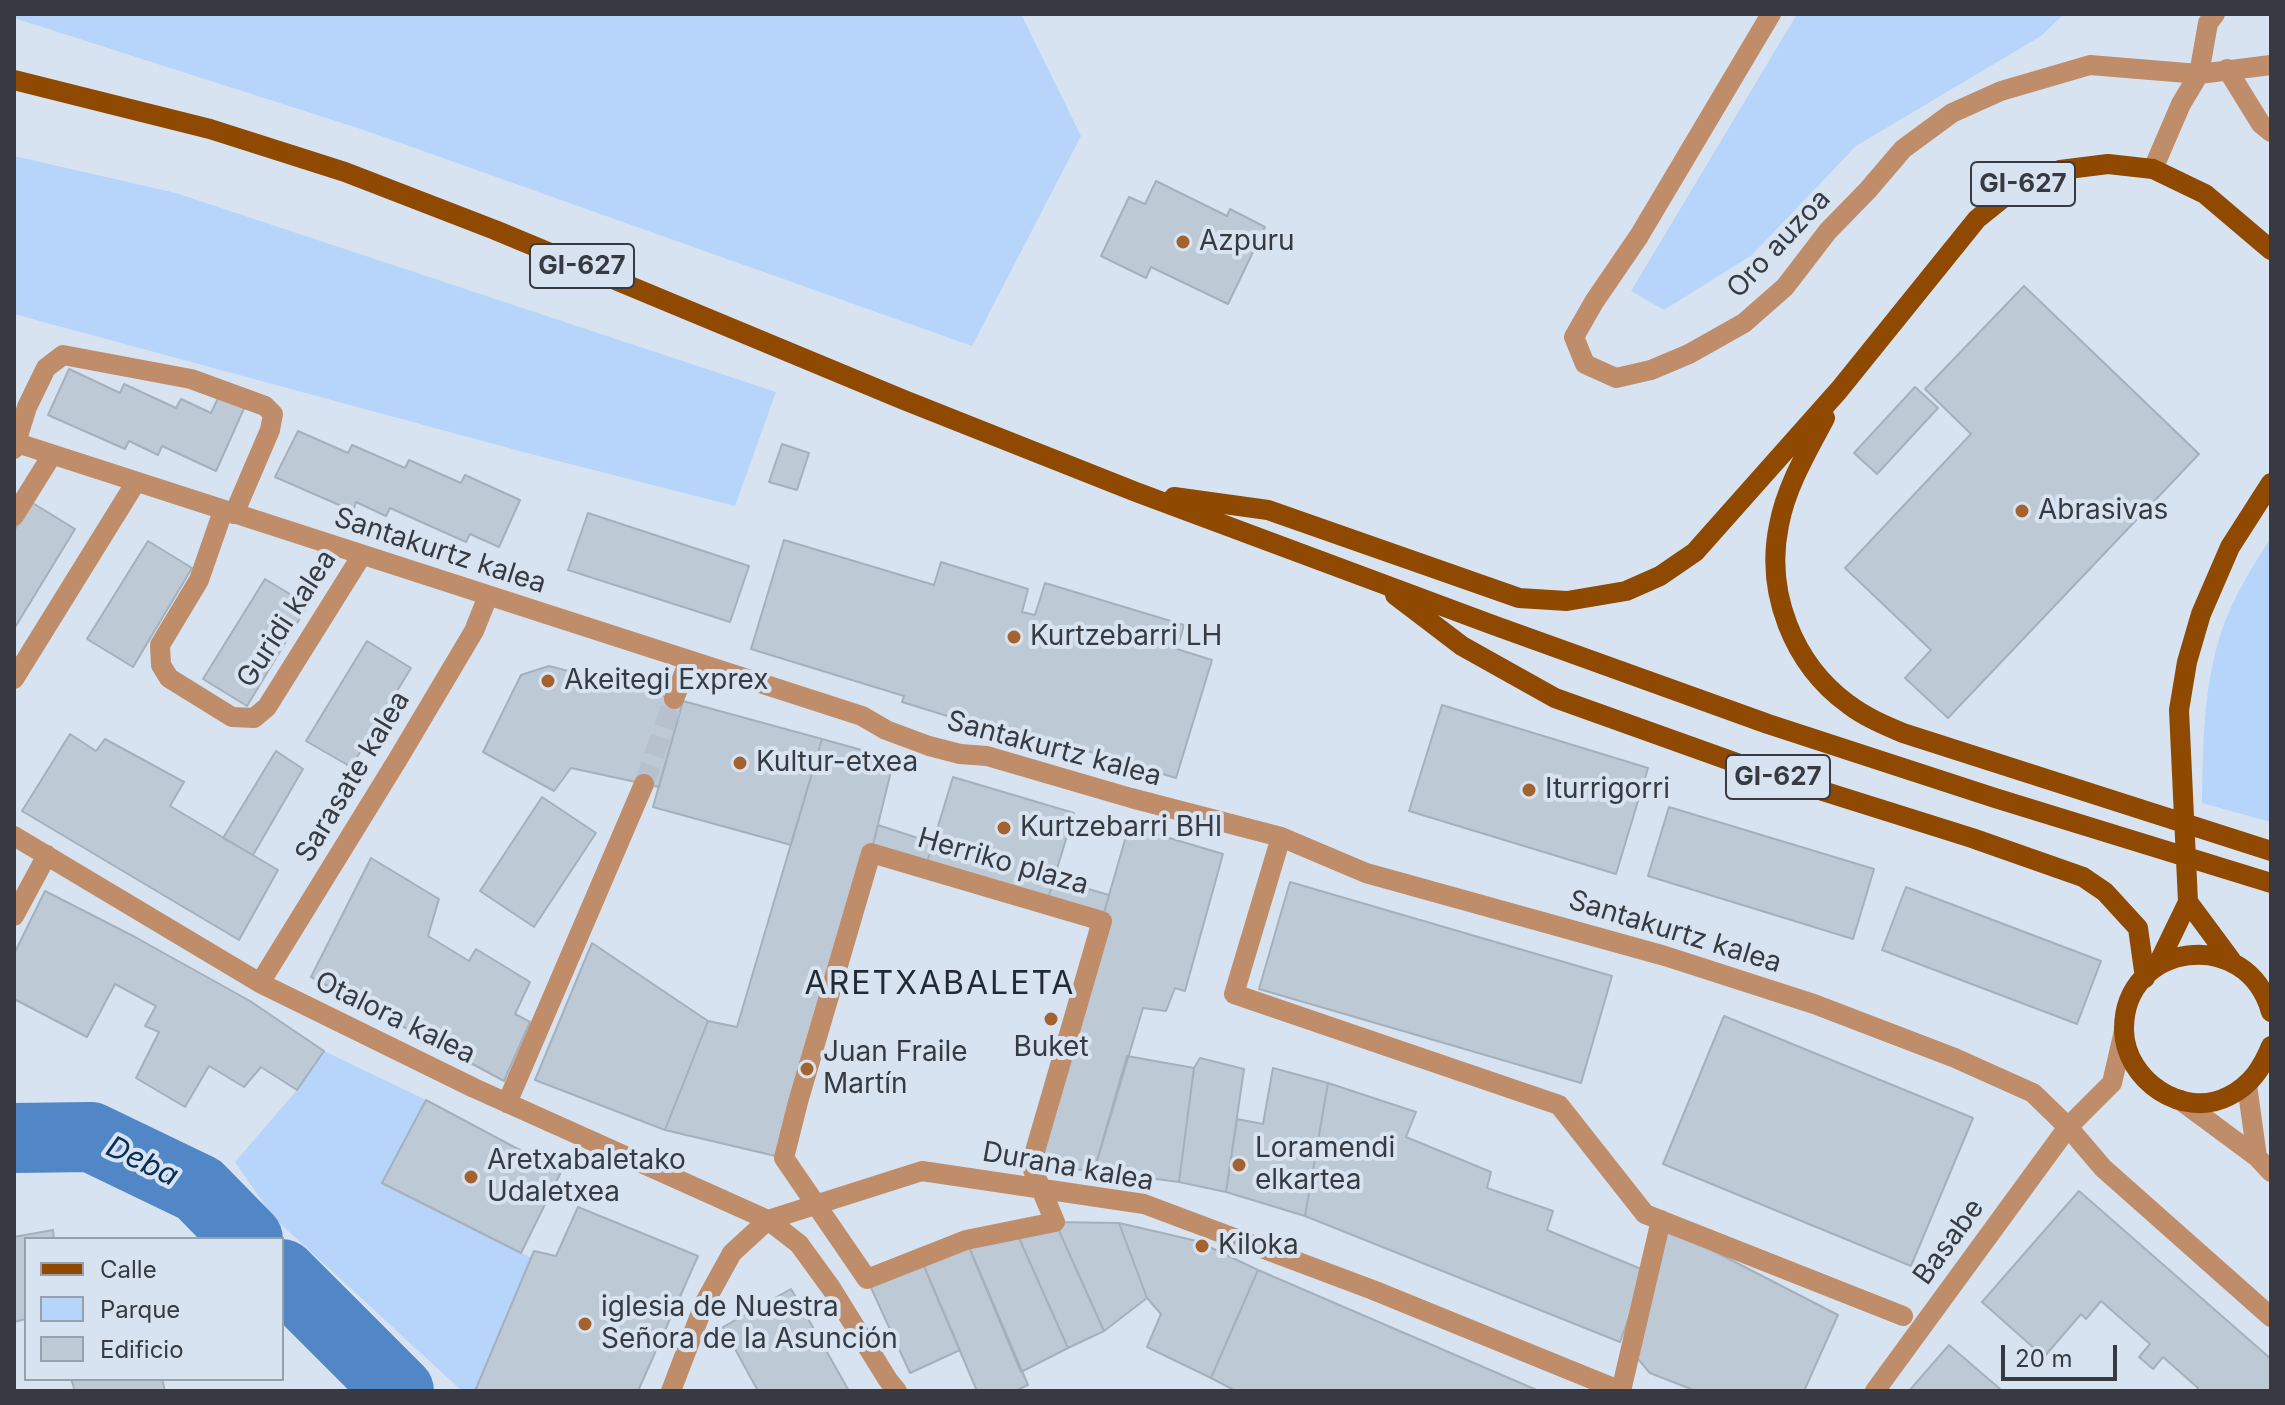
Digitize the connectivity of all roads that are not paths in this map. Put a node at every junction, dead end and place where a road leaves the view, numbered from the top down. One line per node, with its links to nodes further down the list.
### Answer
1 (1771, 14): 5 (street, Oro auzoa)
2 (2215, 14): 5 (street)
3 (2271, 65): 4 (street)
4 (2227, 69): 5 (street); 7 (street)
5 (2199, 74): 8 (street)
6 (14, 80): 15 (main road, GI-627)
7 (2271, 132)
8 (2153, 169): 9 (main road, GI-627); 10 (main road, GI-627)
9 (2271, 250)
10 (1839, 390): 15 (main road, GI-627); 27 (main road, GI-627)
11 (15, 445): 12 (street, Santakurtz kalea); 16 (street, Guridi kalea)
12 (52, 455): 13 (street, Santakurtz kalea); 17 (street)
13 (136, 482): 16 (street, Santakurtz kalea); 22 (street)
14 (2271, 483): 30 (main road)
15 (1136, 492): 19 (main road, GI-627)
16 (228, 512): 18 (street, Santakurtz kalea); 18 (street, Guridi kalea)
17 (14, 516)
18 (362, 555): 20 (street, Santakurtz kalea)
19 (1379, 583): 29 (main road, GI-627); 33 (main road, GI-627)
20 (488, 596): 21 (street, Santakurtz kalea); 35 (street, Sarasate kalea)
21 (689, 661): 23 (street); 26 (street, Santakurtz kalea)
22 (14, 679)
23 (674, 699)
24 (644, 784): 43 (street)
25 (14, 836): 28 (street, Otalora kalea)
26 (1281, 837): 44 (street, Santakurtz kalea); 49 (street)
27 (2271, 851)
28 (47, 855): 31 (street); 35 (street, Otalora kalea)
29 (2268, 882)
30 (2188, 902): 32 (main road); 33 (main road)
31 (14, 916)
32 (2238, 965): 33 (main road); 34 (main road); 36 (main road)
33 (2151, 972): 37 (main road)
34 (2271, 980)
35 (260, 983): 43 (street, Otalora kalea)
36 (2271, 1012)
37 (2124, 1031): 39 (main road); 40 (street)
38 (2271, 1046): 41 (main road)
39 (2148, 1081): 40 (street); 42 (main road)
40 (2112, 1083): 44 (street, Basabe)
41 (2247, 1085): 42 (main road); 45 (street)
42 (2180, 1100): 45 (street)
43 (507, 1103): 48 (street, Otalora kalea)
44 (2068, 1127): 51 (street, Santakurtz kalea); 55 (street, Basabe)
45 (2264, 1165)
46 (1040, 1189): 47 (street, Durana kalea); 47 (street, Herriko plaza); 47 (street, Herriko plaza); 54 (street, Durana kalea)
47 (816, 1205): 48 (street, Durana kalea)
48 (768, 1220): 52 (street); 53 (street, Otalora kalea)
49 (1661, 1220): 50 (street); 54 (street)
50 (1903, 1316)
51 (2271, 1317)
52 (671, 1391)
53 (897, 1391)
54 (1621, 1391)
55 (1875, 1391)

